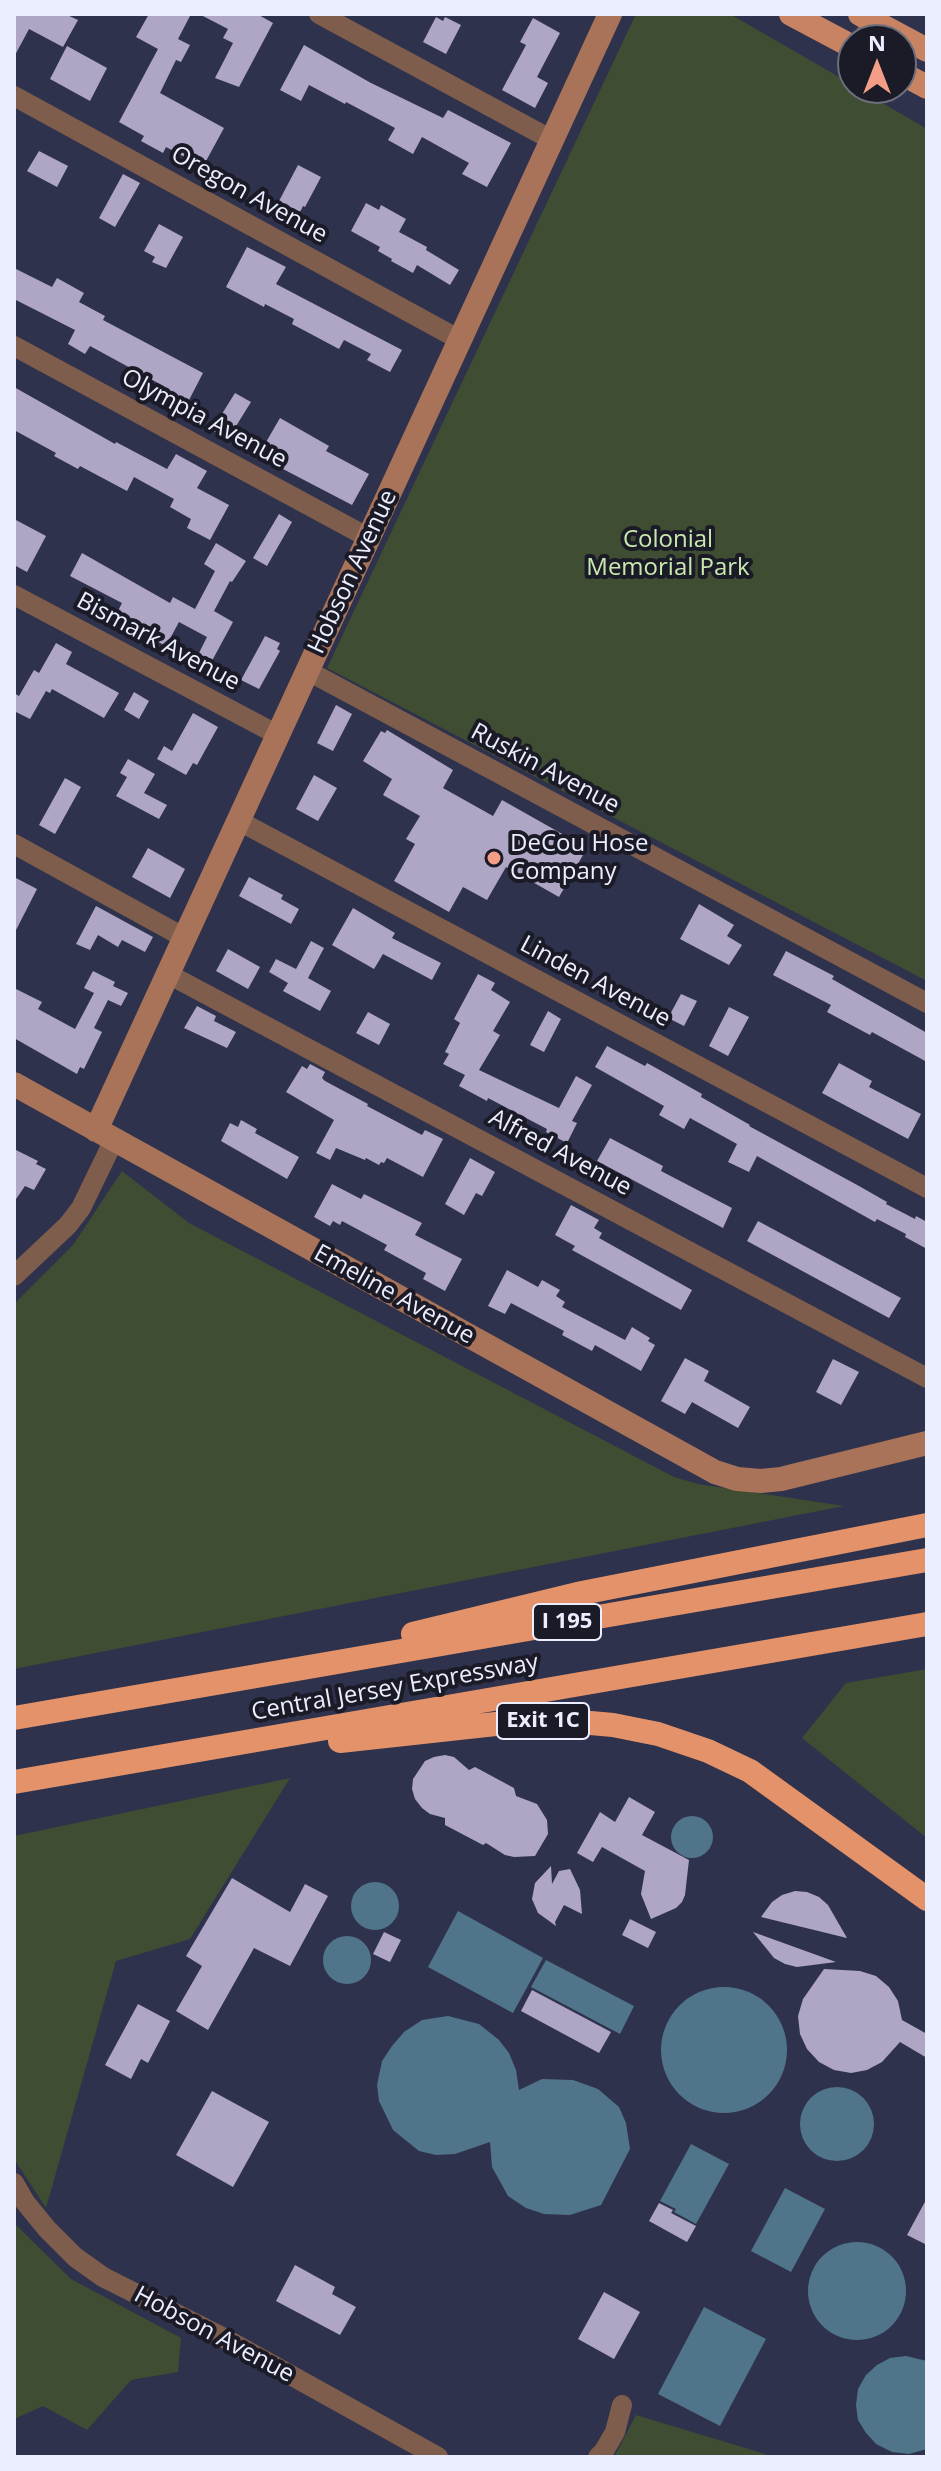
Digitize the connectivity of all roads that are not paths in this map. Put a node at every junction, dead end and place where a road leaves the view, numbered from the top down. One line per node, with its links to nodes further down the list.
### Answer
1 (319, 14): 6 (street)
2 (610, 14): 6 (street, Hobson Avenue)
3 (791, 14): 4 (main road)
4 (837, 38)
5 (14, 96): 7 (street, Oregon Avenue)
6 (552, 140): 7 (street, Hobson Avenue)
7 (460, 340): 9 (street, Hobson Avenue)
8 (14, 346): 9 (street, Olympia Avenue)
9 (369, 538): 11 (street, Hobson Avenue)
10 (14, 595): 12 (street, Bismark Avenue)
11 (308, 671): 12 (street, Hobson Avenue); 17 (street, Ruskin Avenue)
12 (278, 735): 13 (street, Hobson Avenue)
13 (239, 821): 15 (street, Hobson Avenue); 20 (street, Linden Avenue)
14 (14, 844): 15 (street)
15 (185, 938): 16 (street, Hobson Avenue)
16 (168, 974): 19 (street, Hobson Avenue); 22 (street, Alfred Avenue)
17 (927, 1003)
18 (14, 1084): 19 (street, Emeline Avenue)
19 (105, 1135): 21 (street, Hobson Avenue); 23 (street, Emeline Avenue)
20 (927, 1188)
21 (14, 1276)
22 (927, 1378)
23 (927, 1443)
24 (927, 1525): 27 (highway)
25 (927, 1560): 27 (highway, Central Jersey Expressway / I 195)
26 (927, 1624): 29 (highway, Central Jersey Expressway)
27 (208, 1684): 28 (highway, Central Jersey Expressway / I 195)
28 (14, 1718)
29 (111, 1766): 30 (highway, Central Jersey Expressway); 31 (highway, Exit 1C)
30 (14, 1782)
31 (927, 1899)
32 (14, 2183): 34 (street, Hobson Avenue)
33 (622, 2405): 35 (street)
34 (438, 2457)
35 (598, 2457)

